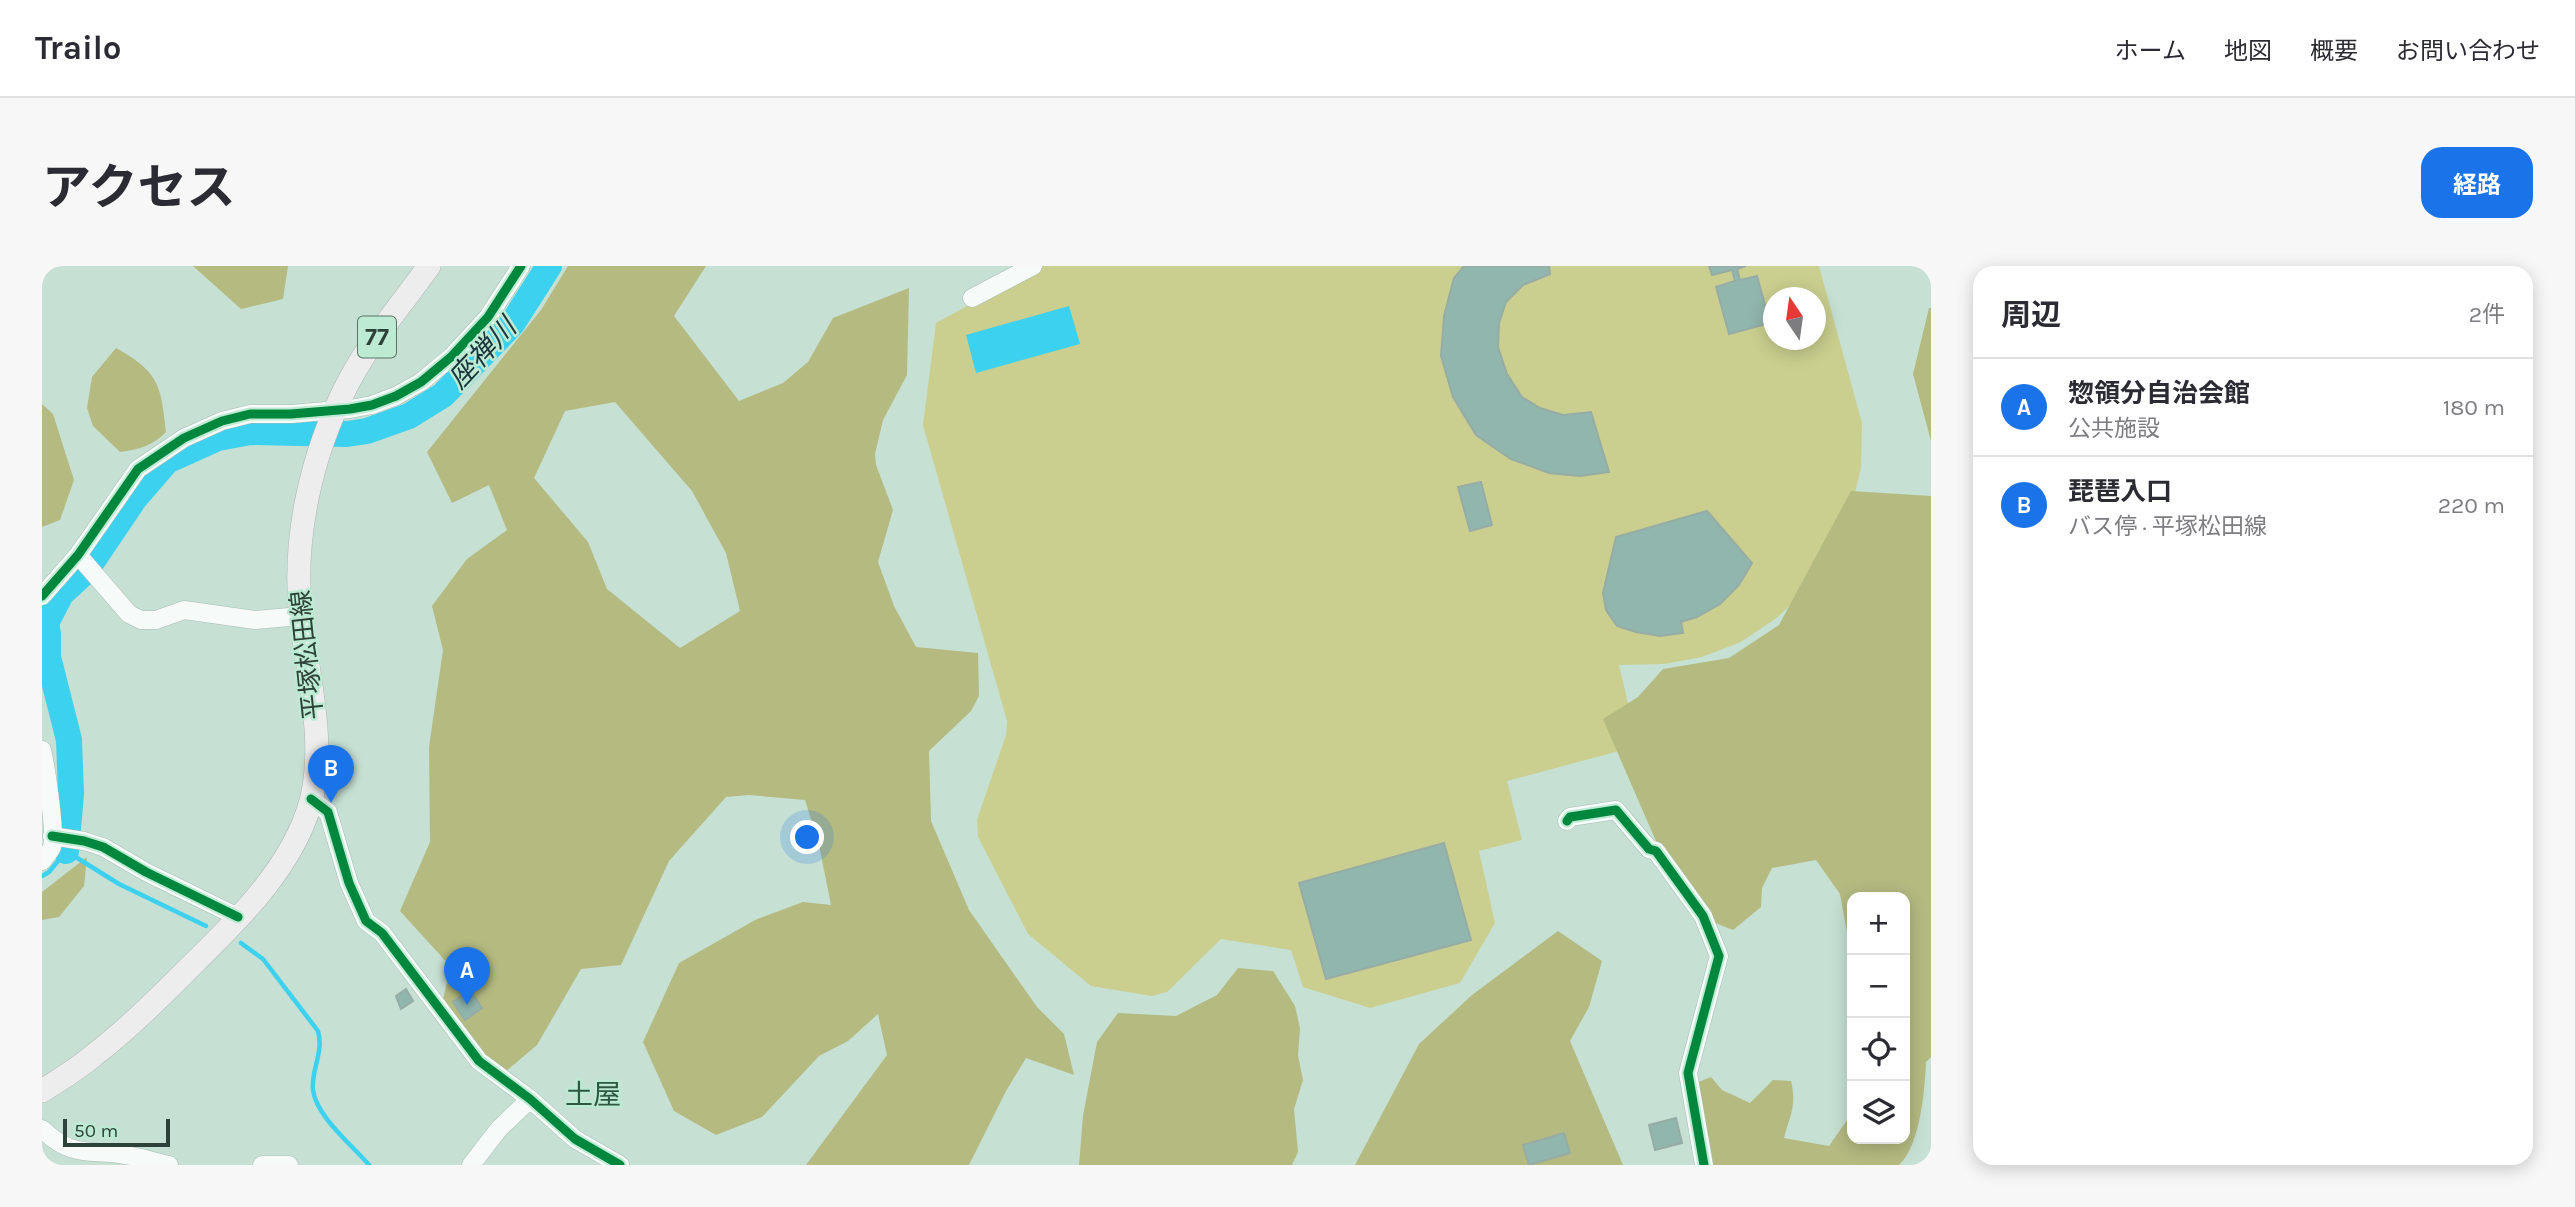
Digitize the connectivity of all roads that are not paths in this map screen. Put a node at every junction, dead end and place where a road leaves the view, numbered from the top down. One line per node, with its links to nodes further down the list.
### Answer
1 (429, 266): 5 (main road, 平塚松田線 / 77)
2 (521, 266): 5 (street)
3 (1032, 266): 4 (street)
4 (972, 298)
5 (335, 412): 6 (street); 8 (main road, 平塚松田線 / 77)
6 (78, 555): 7 (street); 8 (street)
7 (42, 596)
8 (301, 616): 10 (main road, 平塚松田線 / 77)
9 (42, 750): 12 (street)
10 (312, 799): 14 (main road, 平塚松田線 / 77); 16 (street)
11 (1567, 821): 23 (street)
12 (52, 836): 13 (street); 14 (street)
13 (42, 861)
14 (238, 917): 15 (main road, 平塚松田線 / 77)
15 (42, 1091)
16 (530, 1099): 21 (street); 22 (street)
17 (42, 1129): 18 (street)
18 (169, 1165)
19 (262, 1165): 20 (street)
20 (289, 1165)
21 (471, 1165)
22 (620, 1165)
23 (1704, 1165)

